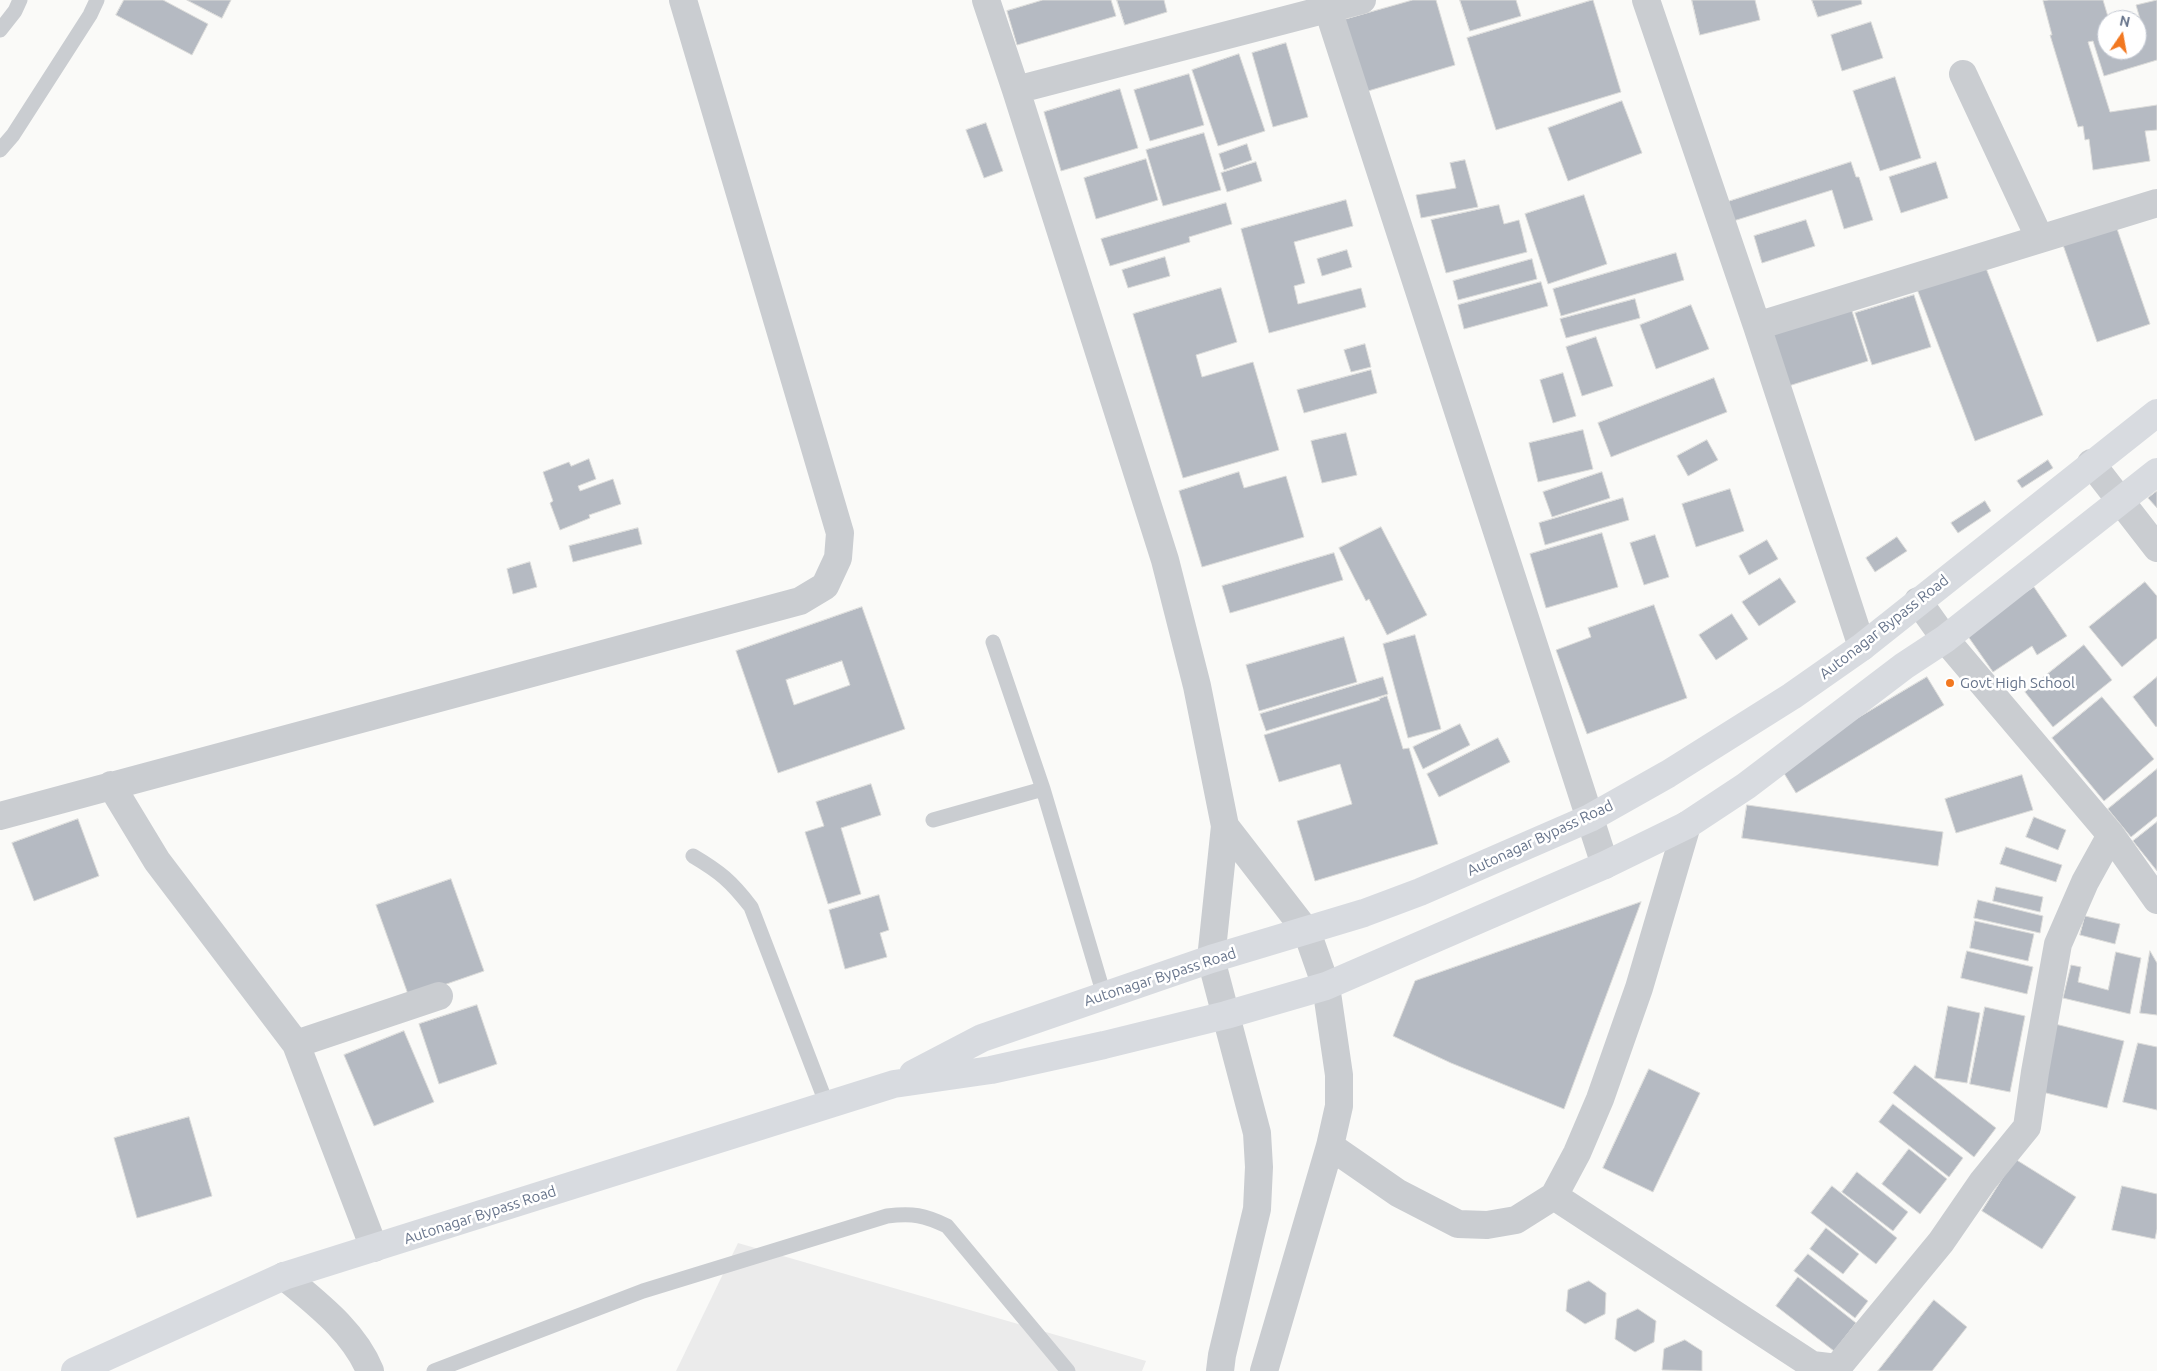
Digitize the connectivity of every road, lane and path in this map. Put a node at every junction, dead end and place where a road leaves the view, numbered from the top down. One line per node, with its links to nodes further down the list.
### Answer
1 (20, 0): 8 (lane)
2 (97, 0): 11 (lane)
3 (683, 0): 24 (street)
4 (986, 0): 10 (street)
5 (1362, 0): 7 (street)
6 (1646, 0): 14 (street)
7 (1326, 4): 10 (street); 27 (street)
8 (0, 30)
9 (1963, 74): 13 (street)
10 (1016, 90): 30 (street)
11 (0, 150)
12 (2157, 203): 13 (street)
13 (2040, 239): 14 (street)
14 (1757, 326): 23 (street)
15 (2157, 413): 16 (main road, Autonagar Bypass Road)
16 (2091, 463): 18 (street); 20 (main road, Autonagar Bypass Road)
17 (2157, 472): 18 (main road, Autonagar Bypass Road)
18 (2121, 501): 19 (street); 21 (main road, Autonagar Bypass Road)
19 (2157, 548)
20 (1918, 601): 21 (street); 23 (main road, Autonagar Bypass Road)
21 (1945, 639): 29 (main road, Autonagar Bypass Road); 31 (street)
22 (993, 642): 25 (lane)
23 (1862, 647): 27 (main road, Autonagar Bypass Road)
24 (111, 785): 26 (street); 41 (street)
25 (1043, 789): 28 (lane); 38 (lane)
26 (0, 816)
27 (1590, 818): 33 (street); 35 (main road, Autonagar Bypass Road)
28 (934, 820)
29 (1688, 825): 33 (main road, Autonagar Bypass Road); 45 (street)
30 (1225, 826): 35 (street); 36 (street)
31 (2111, 835): 34 (street); 45 (street)
32 (693, 856): 43 (lane)
33 (1604, 865): 37 (main road, Autonagar Bypass Road)
34 (2157, 900)
35 (1307, 932): 36 (main road, Autonagar Bypass Road); 37 (street)
36 (1211, 959): 38 (main road, Autonagar Bypass Road); 40 (street)
37 (1326, 986): 40 (main road, Autonagar Bypass Road); 44 (street)
38 (1104, 995): 42 (main road, Autonagar Bypass Road)
39 (439, 996): 41 (street)
40 (1226, 1015): 42 (main road, Autonagar Bypass Road); 52 (street)
41 (296, 1044): 46 (street)
42 (894, 1084): 43 (main road, Autonagar Bypass Road)
43 (827, 1105): 46 (main road, Autonagar Bypass Road)
44 (1330, 1146): 45 (street); 53 (street)
45 (1554, 1196)
46 (374, 1248): 47 (main road, Autonagar Bypass Road)
47 (284, 1276): 48 (main road, Autonagar Bypass Road); 49 (street)
48 (75, 1371)
49 (370, 1371)
50 (434, 1371): 51 (lane)
51 (1068, 1371)
52 (1220, 1371)
53 (1264, 1371)

